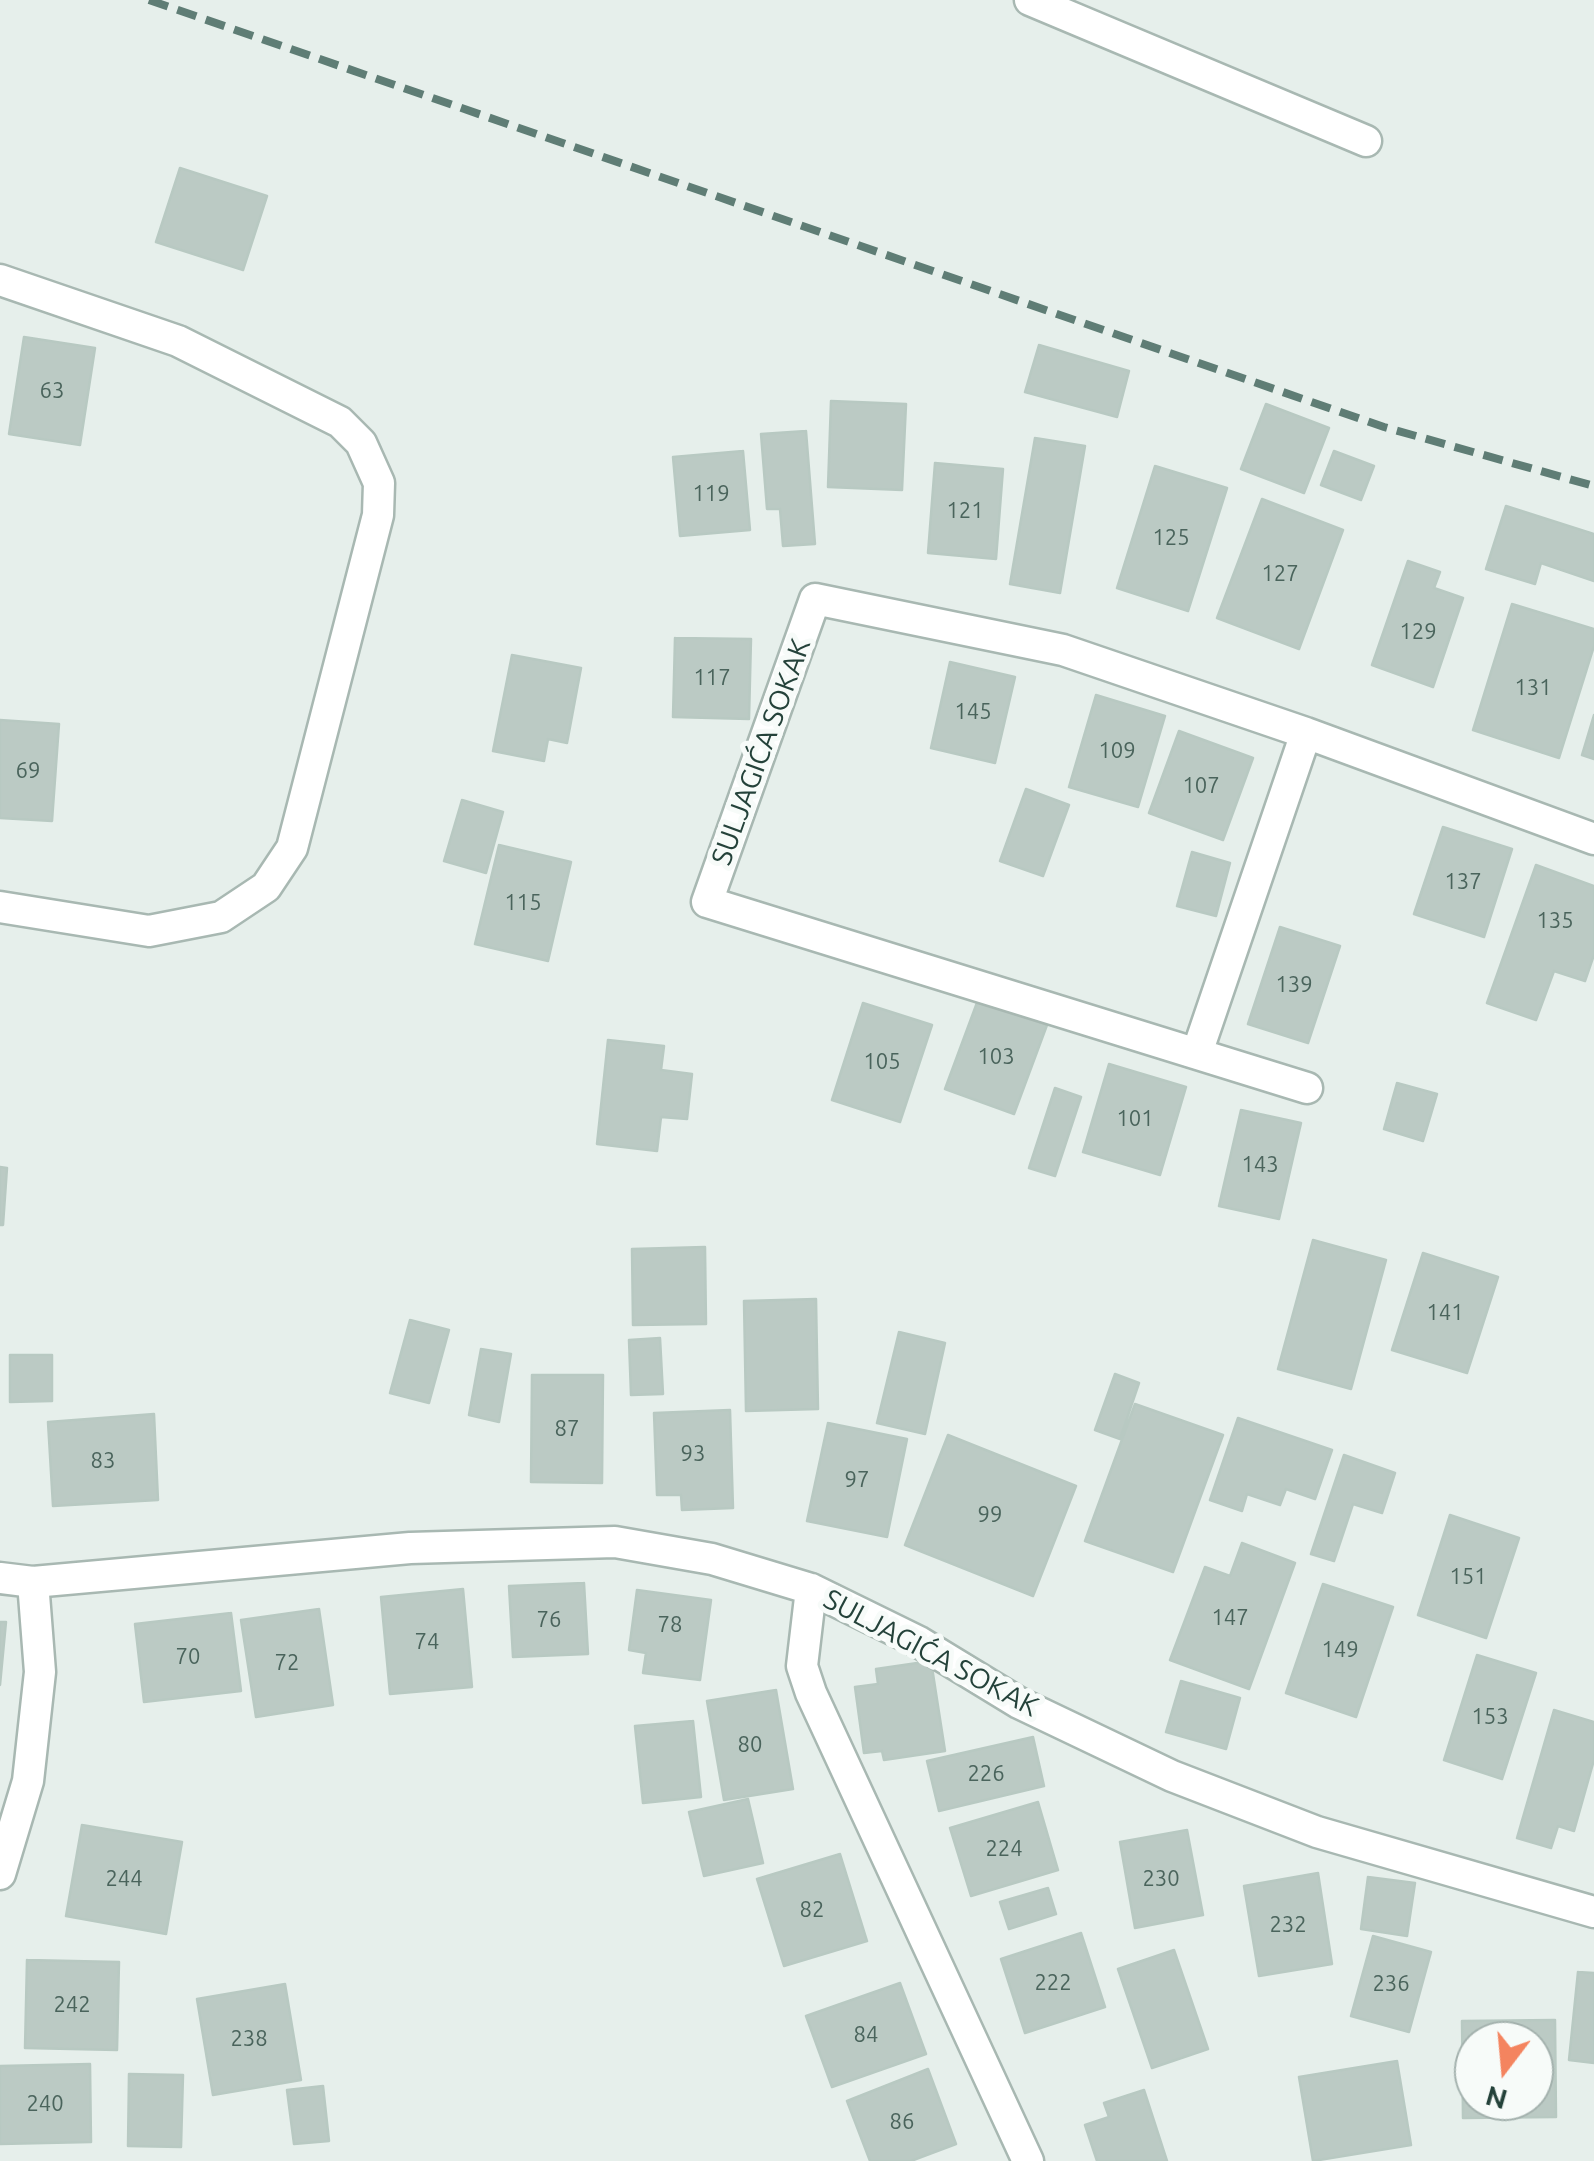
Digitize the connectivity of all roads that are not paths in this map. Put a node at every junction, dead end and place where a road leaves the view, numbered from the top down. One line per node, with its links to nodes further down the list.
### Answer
1 (1030, 0): 2 (street)
2 (1366, 141)
3 (0, 280): 6 (street)
4 (1306, 733): 5 (street, SULJAGIĆA SOKAK); 7 (street); 7 (street, SULJAGIĆA SOKAK)
5 (1594, 839)
6 (0, 907)
7 (1197, 1053): 8 (street, SULJAGIĆA SOKAK)
8 (1307, 1088)
9 (0, 1578): 10 (street, SULJAGIĆA SOKAK)
10 (33, 1582): 11 (street, SULJAGIĆA SOKAK); 12 (street)
11 (811, 1589): 13 (street, SULJAGIĆA SOKAK); 14 (street)
12 (0, 1874)
13 (1594, 1912)
14 (1028, 2161)

